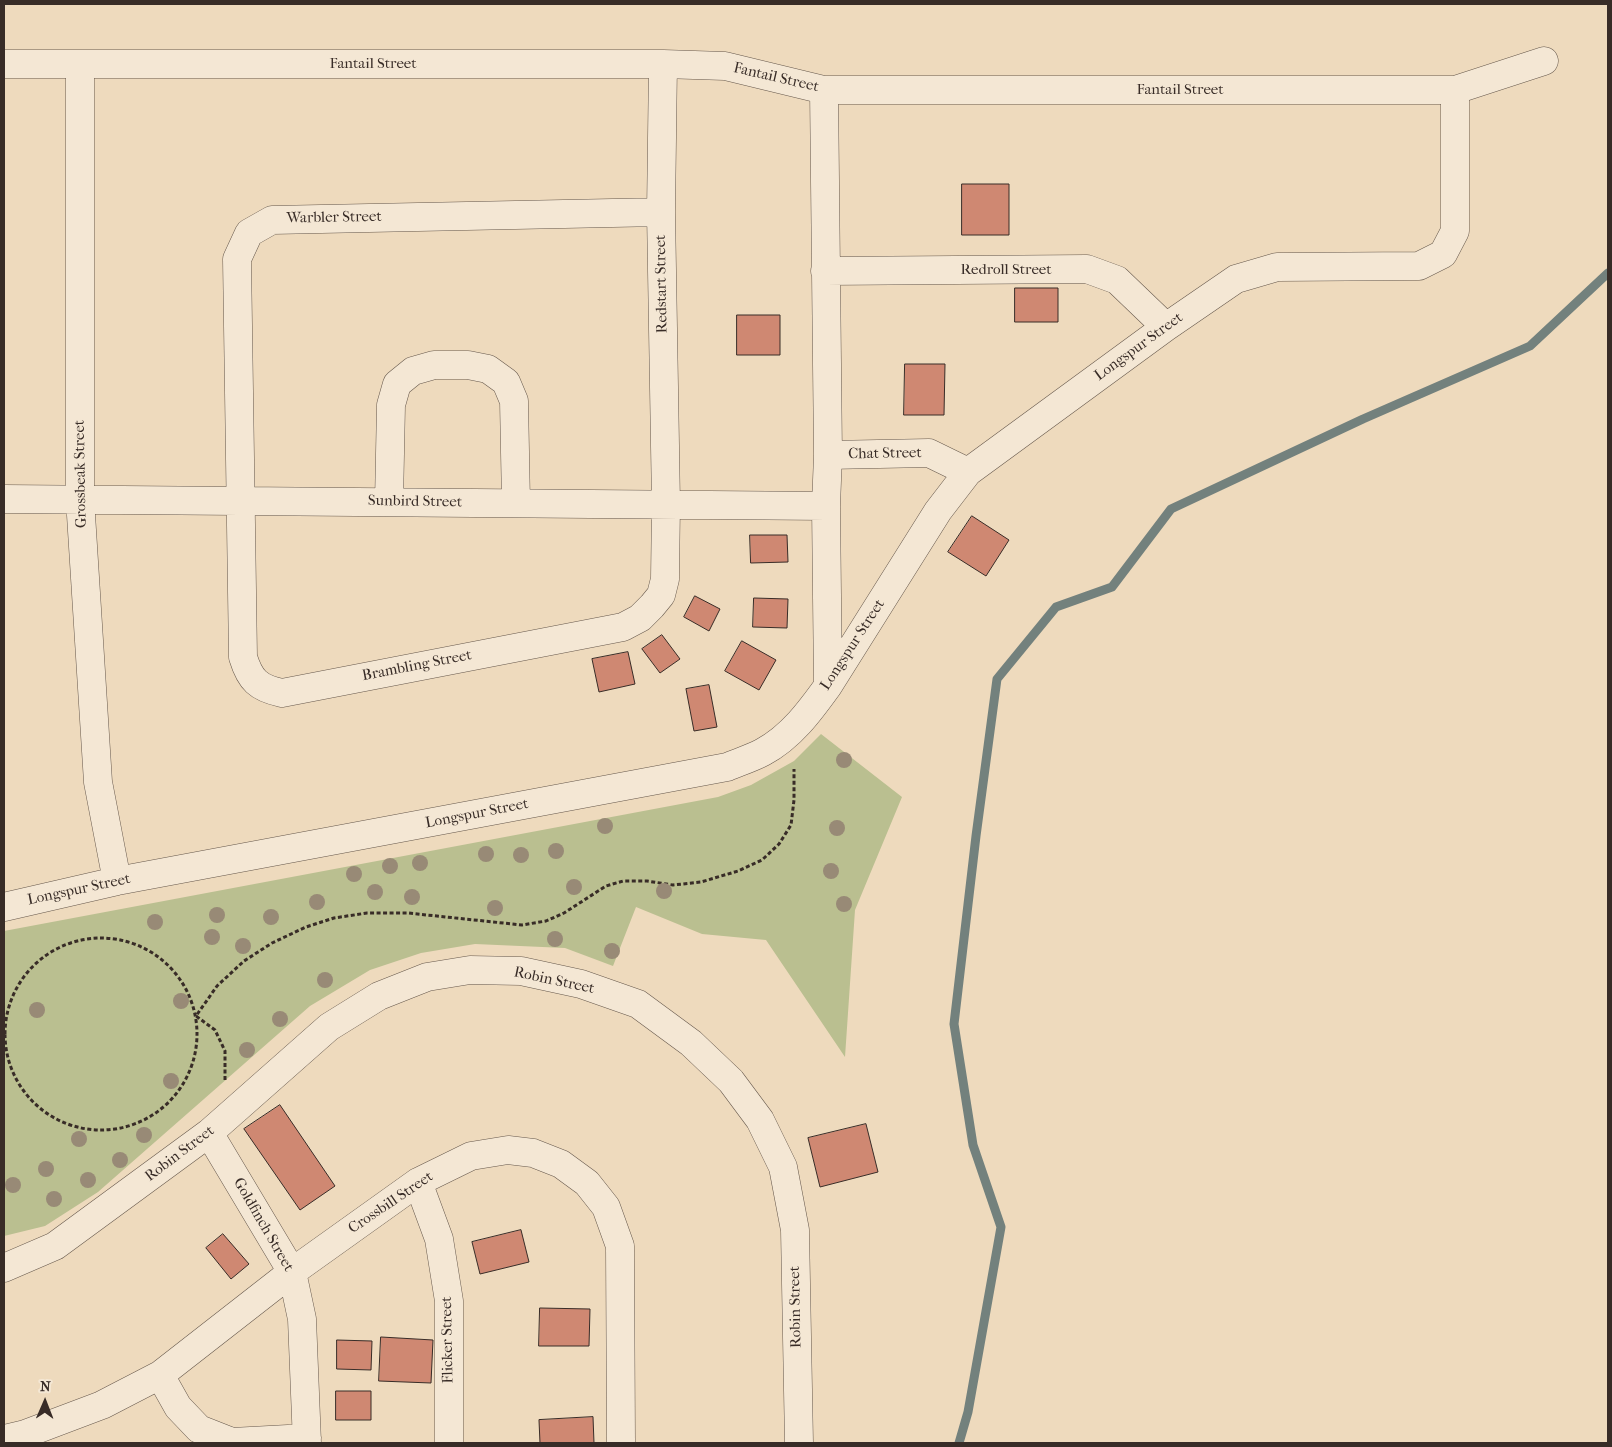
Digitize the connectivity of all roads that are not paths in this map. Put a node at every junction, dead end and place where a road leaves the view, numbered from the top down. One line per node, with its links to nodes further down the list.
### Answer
1 (1544, 61): 6 (street, Fantail Street)
2 (4, 64): 3 (street, Fantail Street)
3 (80, 64): 4 (street, Fantail Street); 13 (street, Grossbeak Street)
4 (663, 64): 5 (street, Fantail Street); 7 (street, Redstart Street)
5 (824, 90): 6 (street, Fantail Street); 8 (street)
6 (1455, 90): 9 (street, Longspur Street)
7 (661, 212): 14 (street, Warbler Street); 17 (street, Redstart Street)
8 (825, 271): 9 (street, Redroll Street); 10 (street)
9 (1166, 327): 11 (street, Longspur Street)
10 (828, 455): 11 (street, Chat Street); 18 (street)
11 (968, 472): 19 (street, Longspur Street)
12 (4, 498): 13 (street, Sunbird Street)
13 (80, 499): 14 (street, Sunbird Street); 20 (street, Grossbeak Street)
14 (241, 500): 15 (street, Sunbird Street); 17 (street, Brambling Street)
15 (389, 502): 16 (street, Sunbird Street); 16 (street)
16 (516, 503): 17 (street, Sunbird Street)
17 (666, 504): 18 (street, Sunbird Street)
18 (826, 506): 19 (street)
19 (828, 686): 20 (street, Longspur Street)
20 (117, 881): 21 (street, Longspur Street)
21 (4, 907)
22 (209, 1133): 24 (street, Robin Street); 25 (street, Goldfinch Street); 31 (street, Robin Street)
23 (418, 1182): 25 (street, Crossbill Street); 29 (street, Flicker Street); 30 (street, Crossbill Street)
24 (4, 1268)
25 (292, 1272): 26 (street, Crossbill Street); 28 (street, Goldfinch Street)
26 (160, 1375): 27 (street, Crossbill Street); 28 (street)
27 (4, 1439)
28 (307, 1441)
29 (449, 1443)
30 (621, 1443)
31 (799, 1443)

